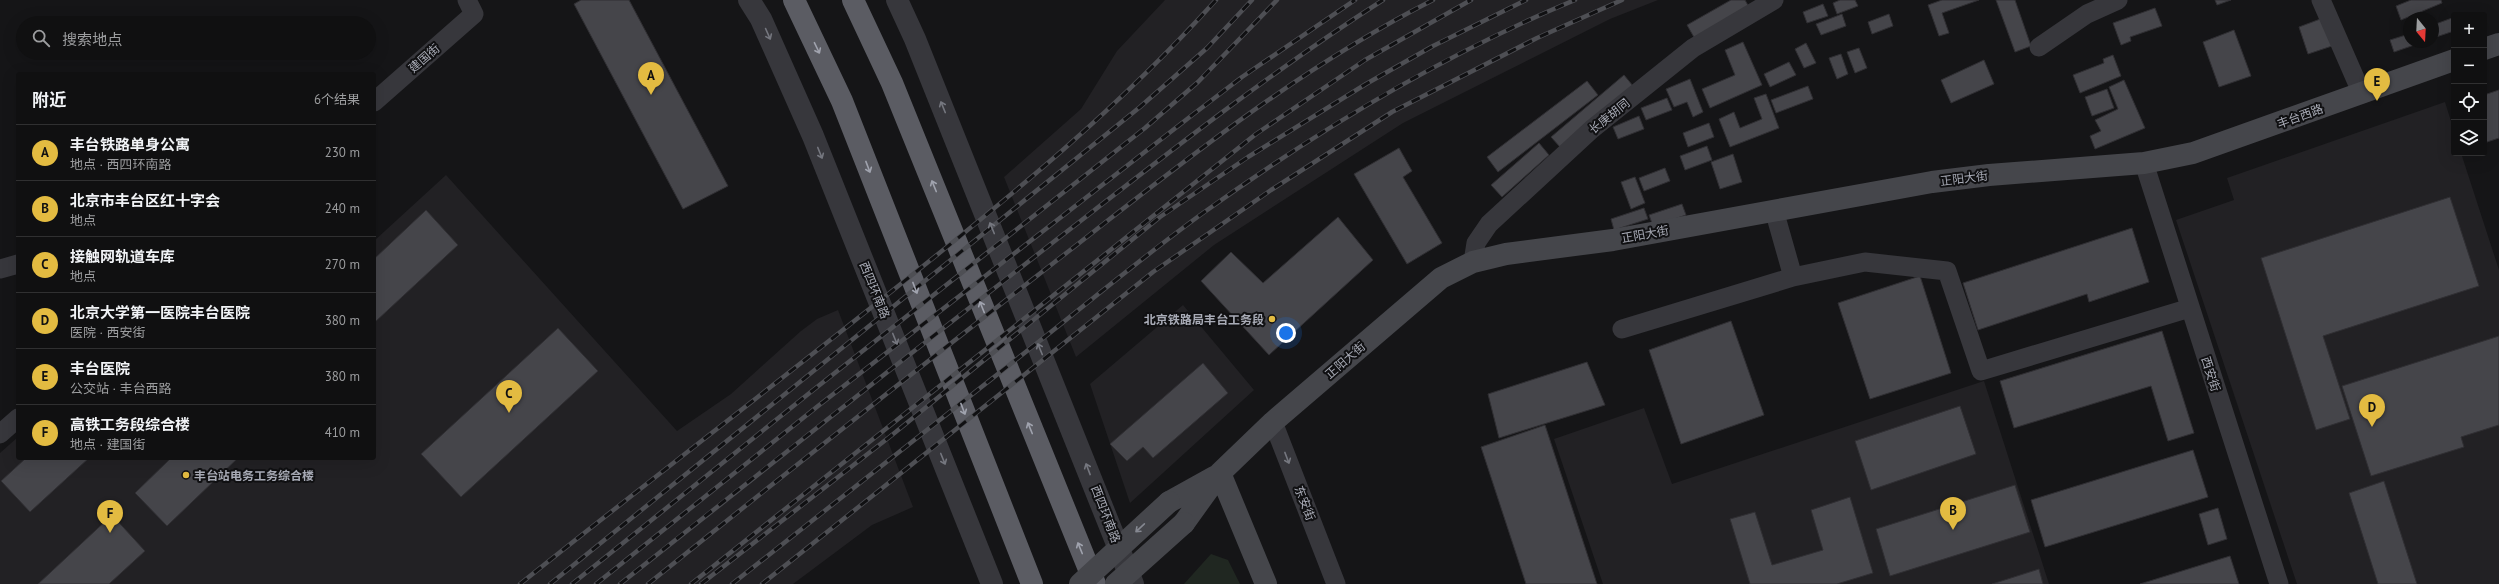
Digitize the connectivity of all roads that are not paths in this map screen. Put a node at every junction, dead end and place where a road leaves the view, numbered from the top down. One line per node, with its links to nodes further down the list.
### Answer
1 (749, 0): 27 (street, 西四环南路, one-way to 27)
2 (794, 0): 28 (highway, one-way to 28)
3 (852, 0): 30 (highway, one-way to 3)
4 (897, 0): 32 (street, 西四环南路, one-way to 4)
5 (1774, 0): 17 (street, 长庚胡同)
6 (2118, 0): 10 (street)
7 (2321, 0): 13 (street)
8 (471, 7): 14 (street, 建国街)
9 (2499, 44): 11 (main road)
10 (2039, 46)
11 (2487, 48)
12 (2451, 61): 13 (main road, 丰台西路)
13 (2362, 94): 15 (main road, 丰台西路)
14 (376, 100)
15 (2144, 163): 16 (main road, 正阳大街); 21 (street, 西安街)
16 (1774, 210): 17 (main road, 正阳大街); 20 (street)
17 (1473, 262): 24 (main road, 正阳大街)
18 (16, 265): 19 (street)
19 (0, 269)
20 (1793, 277): 21 (street); 22 (street)
21 (2190, 308): 35 (street, 西安街)
22 (1622, 329)
23 (16, 420): 25 (street)
24 (1273, 422): 26 (main road, 正阳大街); 34 (street, 东安街, one-way to 34)
25 (0, 434)
26 (1220, 473): 29 (main road, 正阳大街, one-way to 29, bridge); 31 (main road, 正阳大街, bridge); 33 (main road)
27 (992, 584)
28 (1032, 584)
29 (1080, 584)
30 (1095, 584)
31 (1116, 584)
32 (1133, 584)
33 (1266, 584)
34 (1336, 584)
35 (2279, 584)

